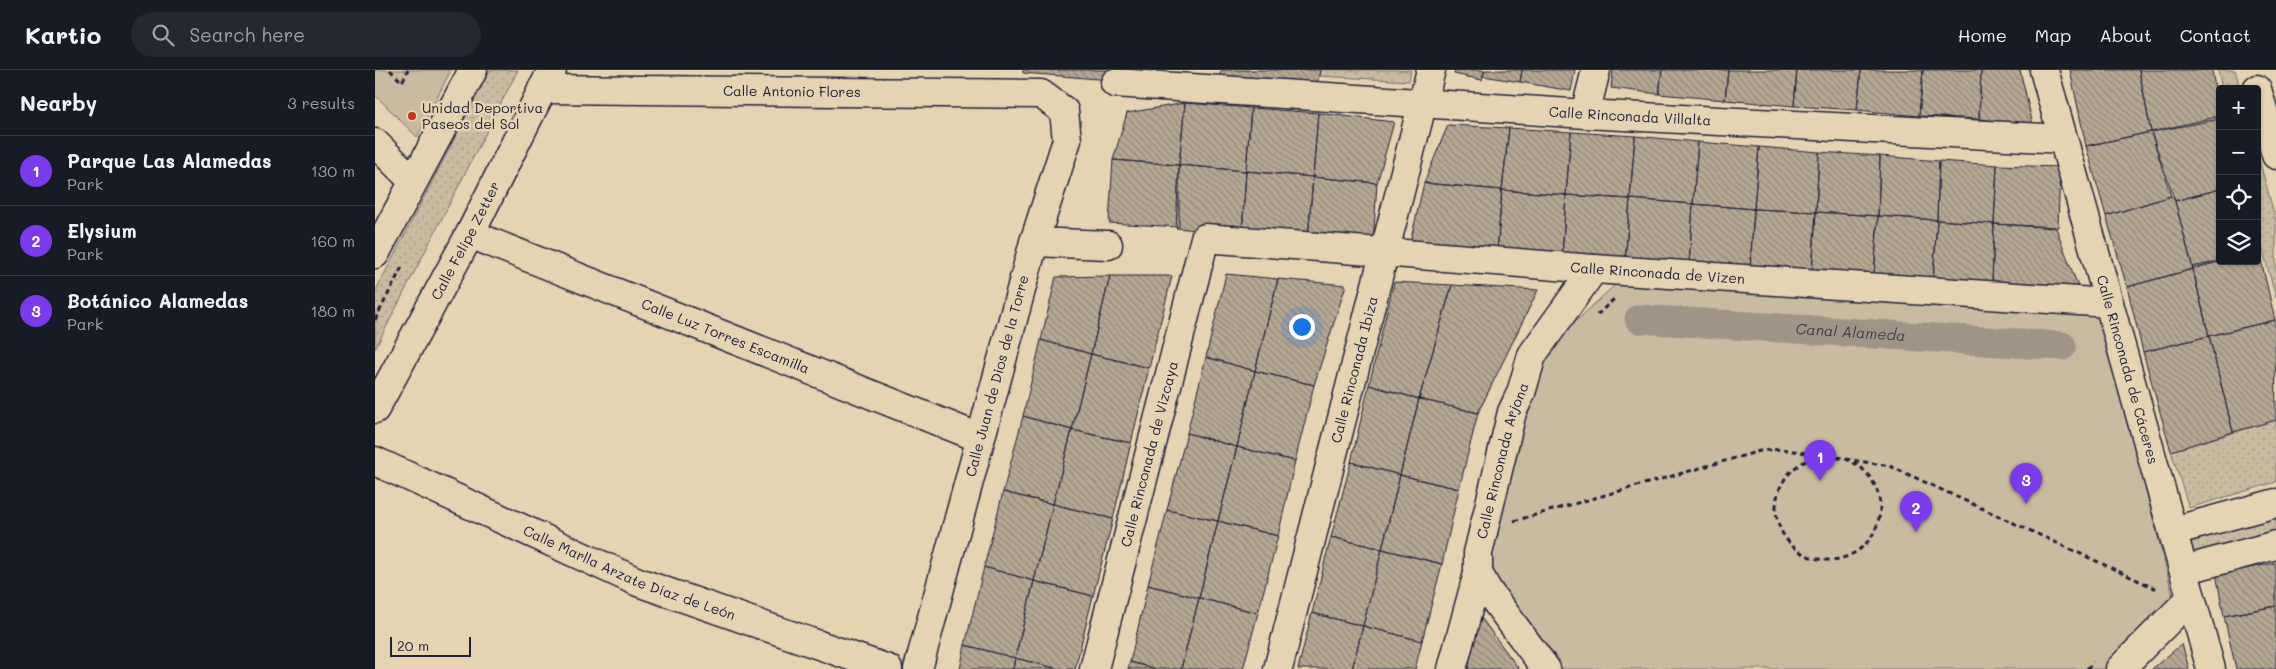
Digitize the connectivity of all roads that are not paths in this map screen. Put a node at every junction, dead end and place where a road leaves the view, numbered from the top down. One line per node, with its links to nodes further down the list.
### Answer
1 (473, 70): 17 (street)
2 (1431, 70): 11 (street, Calle Rinconada Ibiza)
3 (1596, 70): 13 (street)
4 (2044, 70): 14 (street, Calle Rinconada de Cáceres)
5 (2252, 70): 9 (street)
6 (547, 79): 10 (street, Calle Antonio Flores); 18 (street, Calle Felipe Zetter)
7 (1200, 79): 8 (street, Calle Rinconada Villalta); 11 (street, Calle Rinconada Villalta)
8 (1115, 83)
9 (2256, 85)
10 (1041, 94): 20 (street, Calle Juan de Dios de la Torre)
11 (1423, 103): 13 (street, Calle Rinconada Villalta); 23 (street, Calle Rinconada Ibiza)
12 (2261, 103): 16 (street)
13 (1585, 114): 14 (street, Calle Rinconada Villalta)
14 (2063, 139): 25 (street, Calle Rinconada de Cáceres)
15 (375, 143): 17 (street)
16 (2276, 155)
17 (413, 182): 22 (street)
18 (470, 234): 26 (street, Calle Felipe Zetter); 27 (street, Calle Luz Torres Escamilla)
19 (1205, 238): 23 (street, Calle Rinconada de Vizen); 38 (street, Calle Rinconada de Vizcaya)
20 (1034, 242): 21 (street); 27 (street, Calle Juan de Dios de la Torre)
21 (1108, 245)
22 (375, 254)
23 (1385, 254): 24 (street, Calle Rinconada de Vizen); 39 (street, Calle Rinconada Ibiza)
24 (1594, 269): 25 (street, Calle Rinconada de Vizen); 33 (street, Calle Rinconada Arjona)
25 (2109, 303): 30 (street, Calle Rinconada de Cáceres)
26 (375, 409)
27 (980, 438): 37 (street, Calle Juan de Dios de la Torre)
28 (375, 461): 36 (street, Calle Marlla Arzate Díaz de León)
29 (2276, 503): 30 (street)
30 (2173, 531): 32 (street, Calle Rinconada de Cáceres)
31 (2276, 545): 32 (street)
32 (2184, 570): 34 (street, Calle Rinconada de Cáceres)
33 (1478, 573): 40 (street, Calle Rinconada Arjona); 41 (street)
34 (2191, 598): 35 (street); 42 (street, Calle Rinconada de Cáceres)
35 (2110, 662)
36 (888, 669)
37 (918, 669)
38 (1095, 669)
39 (1278, 669)
40 (1452, 669)
41 (1546, 669)
42 (2211, 669)

